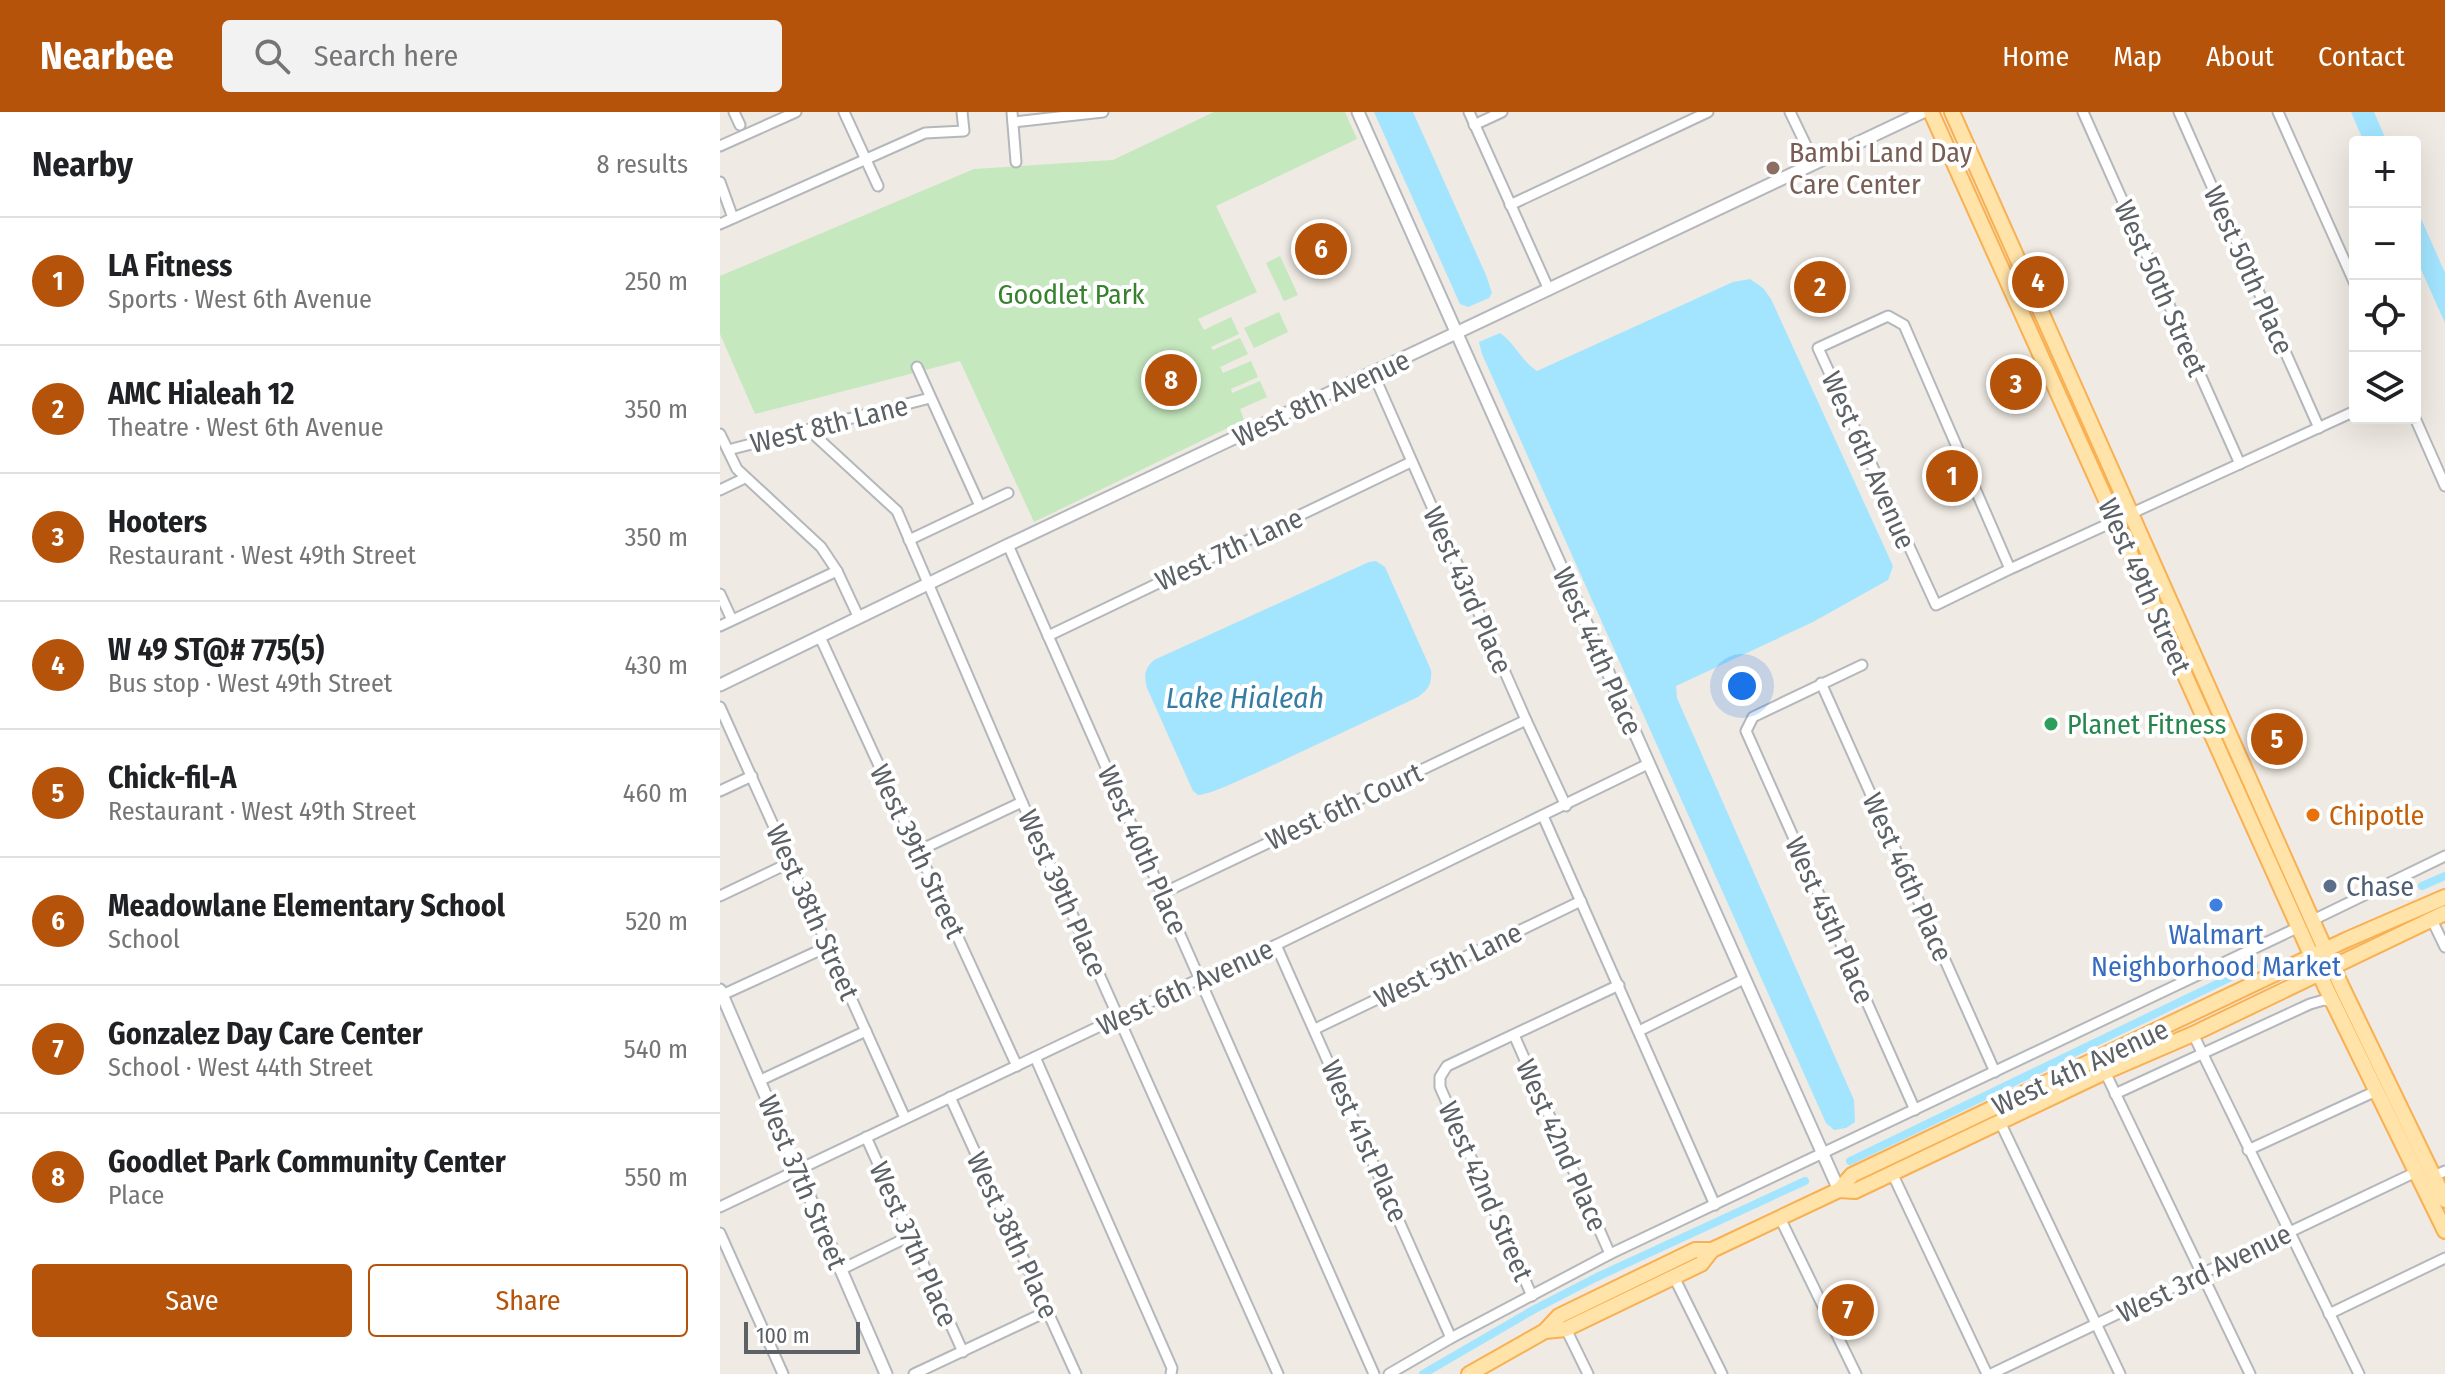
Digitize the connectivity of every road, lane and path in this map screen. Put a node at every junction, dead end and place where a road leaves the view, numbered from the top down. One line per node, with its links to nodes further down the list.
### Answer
1 (734, 112): 18 (street)
2 (796, 112): 20 (street)
3 (844, 112): 21 (street)
4 (962, 112): 21 (street)
5 (1358, 112): 34 (street, West 44th Place)
6 (1469, 112): 19 (street)
7 (1502, 112): 19 (street)
8 (1708, 112): 26 (street)
9 (1790, 112): 23 (street)
10 (1923, 112): 23 (street, West 8th Avenue)
11 (1931, 112): 29 (main road, West 49th Street)
12 (1952, 112): 32 (main road, West 49th Street)
13 (2083, 112): 46 (street, West 50th Street)
14 (2179, 112): 41 (street, West 50th Place)
15 (2278, 112): 30 (street)
16 (1099, 113): 17 (street)
17 (1012, 117): 22 (street)
18 (740, 125)
19 (1474, 125): 26 (street)
20 (720, 146)
21 (865, 159): 25 (street); 27 (street)
22 (1016, 162)
23 (1815, 164): 31 (street, West 8th Avenue)
24 (720, 182): 27 (street)
25 (878, 186)
26 (1510, 205): 31 (street)
27 (733, 218): 28 (street)
28 (720, 224)
29 (2006, 277): 32 (main road); 33 (main road, West 49th Street)
30 (2353, 280)
31 (1549, 290): 34 (street, West 8th Avenue)
32 (2043, 316): 35 (main road, West 49th Street)
33 (2026, 324): 35 (main road); 53 (main road, West 49th Street)
34 (1457, 334): 37 (street, West 8th Avenue); 70 (street, West 44th Place)
35 (2064, 363): 52 (main road, West 49th Street)
36 (917, 367): 38 (street)
37 (1373, 373): 45 (street, West 43rd Place); 55 (street, West 8th Avenue)
38 (930, 398): 42 (street, West 8th Lane); 51 (street)
39 (2349, 414): 41 (street, West 6th Avenue)
40 (2418, 424): 48 (street)
41 (2319, 428): 46 (street, West 6th Avenue)
42 (809, 430): 44 (street, West 8th Lane); 54 (street, West 39th Place)
43 (720, 434): 44 (street)
44 (728, 450): 47 (street)
45 (1411, 462): 63 (street, West 7th Lane); 69 (street, West 43rd Place)
46 (2240, 464): 52 (street, West 6th Avenue)
47 (745, 478): 49 (street, West 8th Lane); 57 (street)
48 (2445, 486)
49 (720, 490)
50 (1008, 493): 51 (street)
51 (980, 506): 54 (street)
52 (2131, 513): 53 (street, West 6th Avenue); 84 (main road, West 49th Street)
53 (2115, 520): 56 (street, West 6th Avenue); 85 (main road, West 49th Street)
54 (909, 540): 58 (street, West 39th Place)
55 (1008, 545): 58 (street, West 8th Avenue); 63 (street, West 40th Place)
56 (2010, 569): 56 (street, West 6th Avenue)
57 (837, 571): 60 (street); 61 (street)
58 (929, 586): 60 (street, West 8th Avenue); 73 (street, West 39th Place)
59 (720, 594): 61 (street)
60 (859, 618): 64 (street, West 8th Avenue)
61 (732, 620): 62 (street)
62 (720, 626)
63 (1048, 636): 79 (street, West 40th Place)
64 (820, 637): 67 (street, West 8th Avenue); 76 (street, West 39th Street)
65 (1862, 665): 66 (street)
66 (1821, 683): 107 (street, West 46th Place); 114 (street, West 45th Place)
67 (720, 685)
68 (720, 707): 71 (street, West 38th Street)
69 (1526, 720): 74 (street, West 43rd Place); 79 (street, West 6th Court)
70 (1648, 764): 74 (street, West 6th Avenue); 93 (street, West 44th Place)
71 (752, 776): 72 (street); 78 (street, West 38th Street)
72 (720, 791)
73 (1022, 802): 76 (street); 97 (street, West 39th Place)
74 (1566, 806): 75 (street, West 6th Avenue)
75 (1543, 816): 82 (street); 86 (street, West 6th Avenue)
76 (918, 851): 106 (street, West 39th Street)
77 (2445, 856): 84 (street)
78 (791, 862): 80 (street); 87 (street, West 38th Street)
79 (1163, 893): 92 (street, West 40th Place)
80 (720, 896)
81 (2445, 897): 89 (main road, West 4th Avenue)
82 (1581, 901): 94 (street); 98 (street, West 5th Lane)
83 (2438, 917): 88 (street); 91 (main road, West 4th Avenue)
84 (2313, 920): 89 (main road, West 49th Street)
85 (2299, 927): 90 (main road, West 49th Street); 107 (street)
86 (1276, 945): 92 (street, West 6th Avenue); 98 (street, West 41st Place)
87 (829, 946): 95 (street); 99 (street, West 38th Street)
88 (2445, 947)
89 (2326, 950): 90 (main road, West 4th Avenue); 91 (main road, West 49th Street)
90 (2312, 957): 91 (main road, West 49th Street); 103 (main road, West 4th Avenue)
91 (2327, 971): 96 (main road, West 49th Street); 101 (main road, West 4th Avenue); 124 (main road, West 49th Street)
92 (1201, 978): 97 (street, West 6th Avenue); 154 (street, West 40th Place)
93 (1744, 979): 100 (street); 119 (street, West 44th Place)
94 (1619, 985): 100 (street); 102 (street)
95 (721, 993): 109 (street, West 37th Street)
96 (2333, 1002): 104 (street); 110 (main road, West 49th Street)
97 (1120, 1017): 105 (street, West 6th Avenue); 153 (street, West 39th Place)
98 (1315, 1029): 146 (street, West 41st Place)
99 (866, 1031): 109 (street); 115 (street, West 38th Street)
100 (1639, 1031): 127 (street)
101 (2193, 1034): 104 (street); 108 (main road, West 4th Avenue)
102 (1514, 1035): 135 (street, West 42nd Place); 140 (street, West 42nd Street)
103 (2116, 1049): 108 (main road); 113 (main road, West 4th Avenue)
104 (2203, 1054): 111 (street); 118 (street)
105 (1035, 1057): 106 (street, West 6th Avenue); 148 (street)
106 (1017, 1066): 112 (street, West 6th Avenue)
107 (1995, 1072): 114 (street)
108 (2105, 1072): 111 (street); 116 (main road, West 4th Avenue)
109 (761, 1080): 121 (street, West 37th Street)
110 (2376, 1091): 118 (street); 120 (main road, West 49th Street)
111 (2115, 1094): 138 (street)
112 (950, 1097): 115 (street, West 6th Avenue); 141 (street, West 38th Place)
113 (2010, 1100): 116 (main road); 125 (main road, West 4th Avenue)
114 (1915, 1110): 119 (street)
115 (905, 1118): 117 (street, West 6th Avenue)
116 (2000, 1122): 123 (main road, West 4th Avenue); 143 (street)
117 (866, 1137): 121 (street, West 6th Avenue); 133 (street, West 37th Place)
118 (2248, 1150): 131 (street)
119 (1822, 1155): 125 (street, West 44th Place); 127 (street)
120 (2409, 1157): 122 (main road, West 49th Street); 124 (main road)
121 (798, 1170): 128 (street, West 6th Avenue); 137 (street, West 37th Street)
122 (2416, 1172): 126 (main road, West 49th Street); 131 (street, West 3rd Avenue)
123 (1892, 1173): 125 (main road, West 4th Avenue); 160 (street)
124 (2439, 1174): 126 (main road, West 49th Street)
125 (1839, 1190): 129 (main road, West 4th Avenue)
126 (2438, 1200): 130 (main road, West 49th Street)
127 (1715, 1205): 135 (street)
128 (720, 1207)
129 (1780, 1218): 134 (main road, West 4th Avenue); 159 (street)
130 (2445, 1231)
131 (2288, 1232): 138 (street, West 3rd Avenue); 142 (street)
132 (720, 1233): 149 (street)
133 (912, 1235): 137 (street); 147 (street, West 37th Place)
134 (1712, 1250): 139 (main road, West 4th Avenue); 145 (main road, West 4th Avenue)
135 (1610, 1254): 140 (street)
136 (2445, 1258): 142 (street)
137 (840, 1270): 150 (street, West 37th Street)
138 (2201, 1274): 143 (street, West 3rd Avenue); 162 (street)
139 (1674, 1277): 144 (main road, West 4th Avenue); 158 (street)
140 (1532, 1296): 146 (street)
141 (1048, 1311): 147 (street); 152 (street, West 38th Place)
142 (2329, 1314): 163 (street)
143 (2096, 1324): 160 (street, West 3rd Avenue); 161 (street)
144 (1566, 1329): 145 (main road, West 4th Avenue); 157 (street)
145 (1545, 1331): 156 (main road, West 4th Avenue)
146 (1451, 1338): 155 (street)
147 (963, 1352): 151 (street)
148 (1172, 1371)
149 (783, 1374)
150 (886, 1374)
151 (914, 1374)
152 (1076, 1374)
153 (1278, 1374)
154 (1374, 1374)
155 (1389, 1374)
156 (1469, 1374)
157 (1588, 1374)
158 (1722, 1374)
159 (1856, 1374)
160 (1989, 1374)
161 (2120, 1374)
162 (2250, 1374)
163 (2359, 1374)

